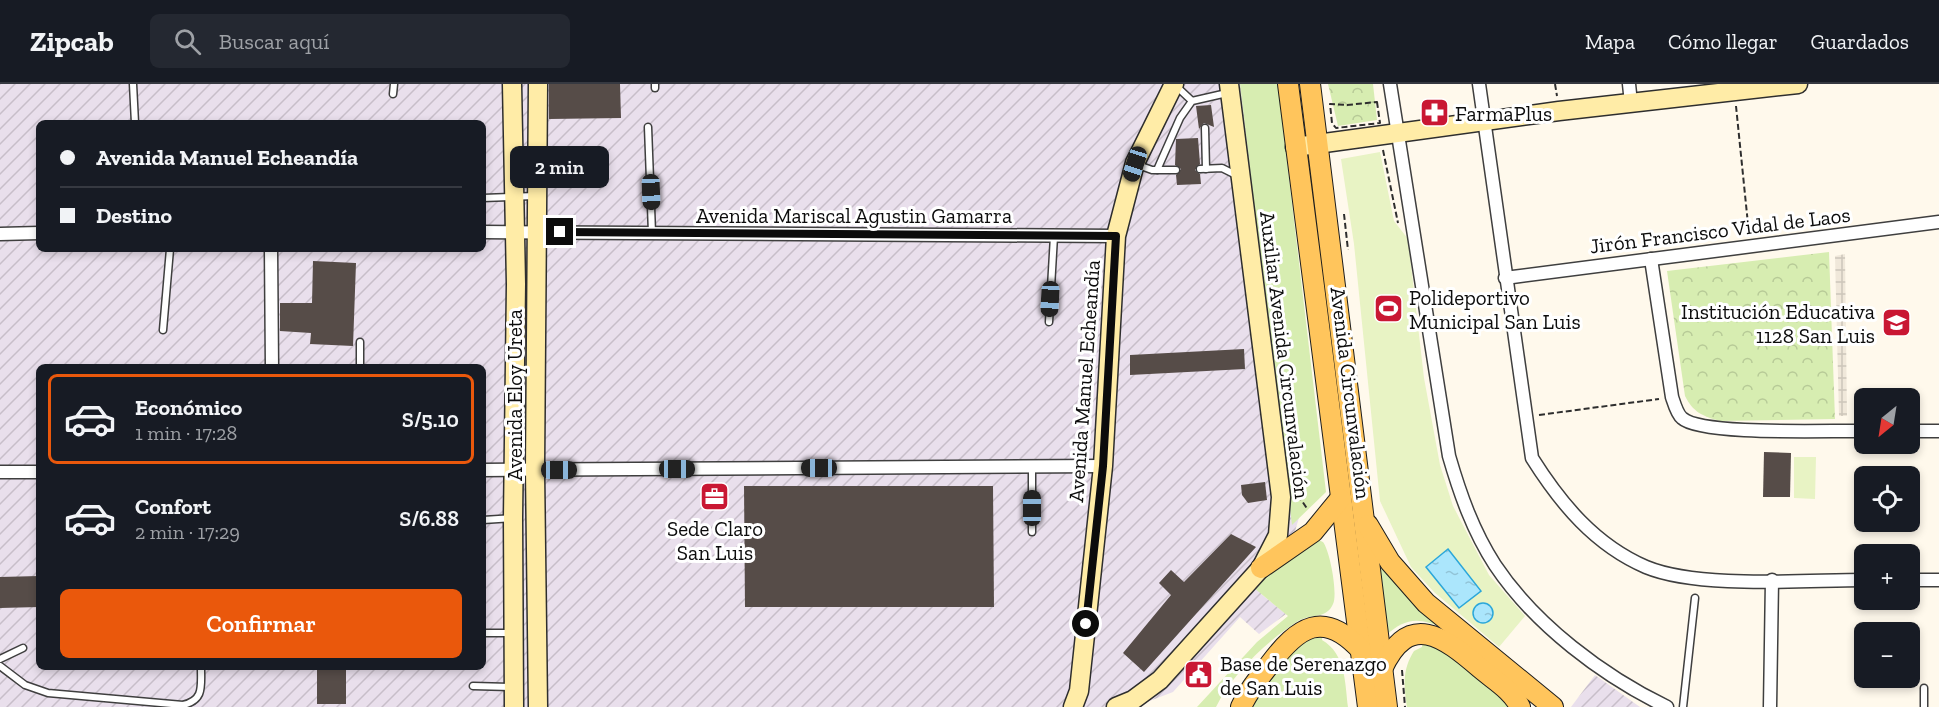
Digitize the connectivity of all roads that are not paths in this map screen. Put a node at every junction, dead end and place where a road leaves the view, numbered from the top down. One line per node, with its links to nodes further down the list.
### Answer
1 (133, 84): 18 (lane)
2 (394, 84): 13 (lane)
3 (1174, 84): 15 (lane); 25 (street, Avenida Manuel Echeandía)
4 (1288, 84): 24 (main road, Avenida Circunvalación)
5 (1310, 84): 23 (main road, Avenida Circunvalación)
6 (1390, 84): 22 (street)
7 (1479, 84): 19 (street)
8 (1629, 84): 16 (street)
9 (1798, 84): 16 (street)
10 (1230, 88): 14 (lane); 28 (street, Auxiliar Avenida Circunvalación)
11 (512, 89): 12 (street); 29 (street, Avenida Eloy Ureta)
12 (538, 89): 30 (street, Avenida Eloy Ureta)
13 (393, 94)
14 (1203, 97): 15 (lane); 17 (lane)
15 (1192, 101): 26 (lane)
16 (1631, 103): 19 (street)
17 (1202, 105)
18 (135, 120)
19 (1484, 123): 22 (street); 44 (street)
20 (648, 128): 37 (lane)
21 (1205, 128): 28 (lane)
22 (1397, 135): 23 (street); 98 (street)
23 (1317, 145): 24 (street); 65 (main road, Avenida Circunvalación)
24 (1295, 147): 64 (main road, Avenida Circunvalación)
25 (1135, 164): 26 (lane); 40 (street, Avenida Manuel Echeandía)
26 (1157, 170): 27 (lane)
27 (1176, 170)
28 (1241, 179): 71 (street, Auxiliar Avenida Circunvalación)
29 (513, 195): 30 (lane); 31 (lane); 34 (street, Avenida Eloy Ureta)
30 (537, 196): 35 (street, Avenida Eloy Ureta)
31 (486, 198)
32 (1939, 222): 43 (street, Jirón Francisco Vidal de Laos)
33 (486, 232): 34 (street, Avenida Mariscal Agustin Gamarra)
34 (514, 232): 35 (street, Avenida Mariscal Agustin Gamarra); 45 (street, Avenida Eloy Ureta)
35 (537, 232): 37 (street, Avenida Mariscal Agustin Gamarra); 46 (street, Avenida Eloy Ureta)
36 (36, 233): 38 (street)
37 (652, 233): 39 (street, Avenida Mariscal Agustin Gamarra)
38 (0, 234)
39 (1054, 236): 40 (street, Avenida Mariscal Agustin Gamarra); 47 (lane)
40 (1116, 236): 57 (street, Avenida Manuel Echeandía)
41 (170, 252): 48 (lane)
42 (271, 252): 50 (street)
43 (1651, 259): 44 (street, Jirón Francisco Vidal de Laos); 54 (street)
44 (1505, 278): 72 (street)
45 (516, 284): 46 (street); 52 (street, Avenida Eloy Ureta)
46 (537, 284): 53 (street, Avenida Eloy Ureta)
47 (1049, 322)
48 (163, 330)
49 (360, 342): 51 (lane)
50 (272, 364)
51 (360, 364)
52 (513, 405): 53 (street); 60 (street, Avenida Eloy Ureta)
53 (536, 406): 61 (street, Avenida Eloy Ureta)
54 (1854, 430)
55 (1920, 431): 56 (street)
56 (1939, 431)
57 (1103, 466): 58 (street); 89 (street, Avenida Manuel Echeandía)
58 (1032, 467): 61 (street); 68 (lane)
59 (486, 470): 60 (street)
60 (513, 470): 61 (street); 66 (street, Avenida Eloy Ureta)
61 (535, 470): 69 (street, Avenida Eloy Ureta)
62 (0, 472): 63 (street)
63 (36, 472)
64 (1340, 499): 71 (main road); 80 (main road, Avenida Circunvalación)
65 (1361, 508): 83 (main road, Avenida Circunvalación); 97 (main road)
66 (513, 518): 67 (lane); 70 (street, Avenida Eloy Ureta)
67 (486, 520)
68 (1032, 532)
69 (536, 551): 70 (street); 85 (street, Avenida Eloy Ureta)
70 (513, 552): 78 (street, Avenida Eloy Ureta)
71 (1261, 568): 92 (street, Auxiliar Avenida Circunvalación)
72 (1772, 580): 73 (street); 100 (street)
73 (1854, 580)
74 (1920, 580): 75 (street)
75 (1939, 580)
76 (1695, 598): 99 (lane)
77 (486, 633): 78 (lane)
78 (514, 633): 86 (street, Avenida Eloy Ureta)
79 (23, 648): 81 (lane)
80 (1360, 650): 93 (main road); 94 (main road, Avenida Circunvalación)
81 (0, 659)
82 (0, 666): 84 (lane)
83 (1382, 669): 95 (main road, Avenida Circunvalación); 96 (main road)
84 (201, 670)
85 (538, 671): 86 (street); 91 (street, Avenida Eloy Ureta)
86 (514, 679): 87 (lane); 90 (street, Avenida Eloy Ureta)
87 (473, 686)
88 (1923, 688): 101 (lane)
89 (1080, 702)
90 (514, 707)
91 (538, 707)
92 (1116, 707)
93 (1241, 707)
94 (1368, 707)
95 (1387, 707)
96 (1520, 707)
97 (1553, 707)
98 (1667, 707)
99 (1683, 707)
100 (1770, 707)
101 (1924, 707)

